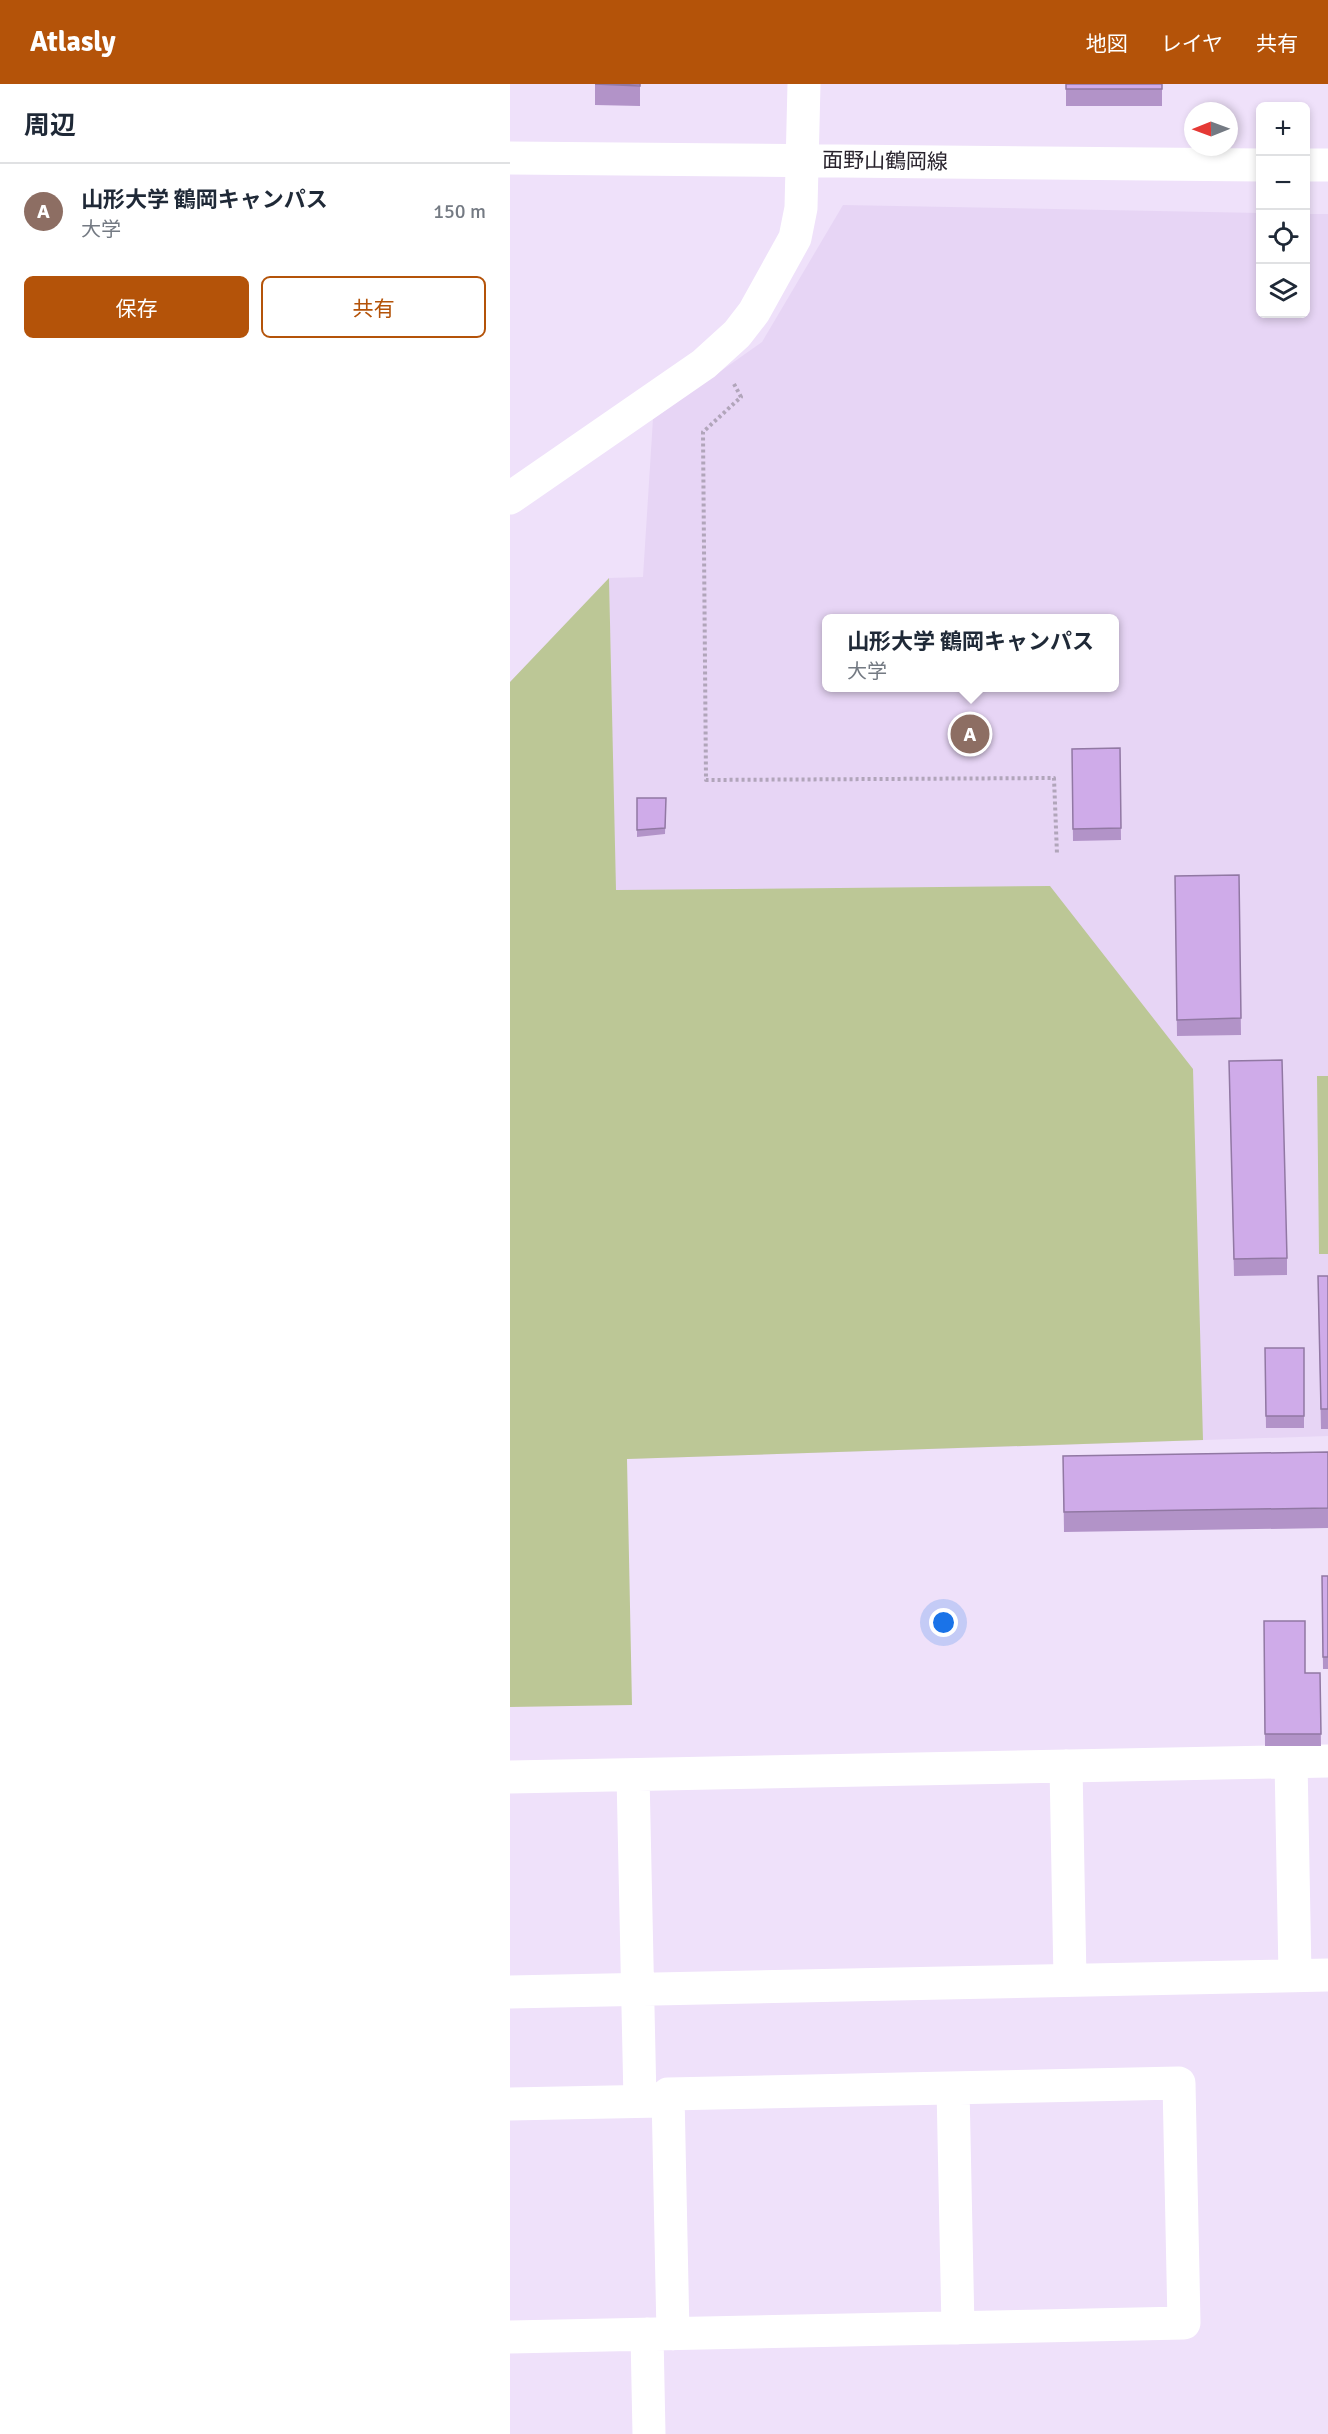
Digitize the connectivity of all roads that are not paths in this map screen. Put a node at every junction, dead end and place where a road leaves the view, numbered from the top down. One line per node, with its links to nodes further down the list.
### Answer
1 (804, 84): 3 (street)
2 (510, 158): 3 (street, 面野山鶴岡線)
3 (802, 160): 4 (street, 面野山鶴岡線); 7 (street)
4 (1256, 165)
5 (1310, 165): 6 (street)
6 (1328, 165)
7 (510, 498)
8 (1291, 1761): 9 (street); 10 (street); 14 (street)
9 (1328, 1761)
10 (1066, 1766): 11 (street); 15 (street)
11 (633, 1775): 12 (street); 16 (street)
12 (510, 1777)
13 (1328, 1975): 14 (street)
14 (1295, 1976): 15 (street)
15 (1070, 1980): 16 (street)
16 (637, 1989): 17 (street); 19 (street)
17 (510, 1992)
18 (953, 2088): 19 (street); 21 (street); 21 (street)
19 (654, 2101): 20 (street); 22 (street)
20 (510, 2104)
21 (958, 2328): 22 (street)
22 (660, 2334): 23 (street); 24 (street)
23 (510, 2337)
24 (649, 2434)

